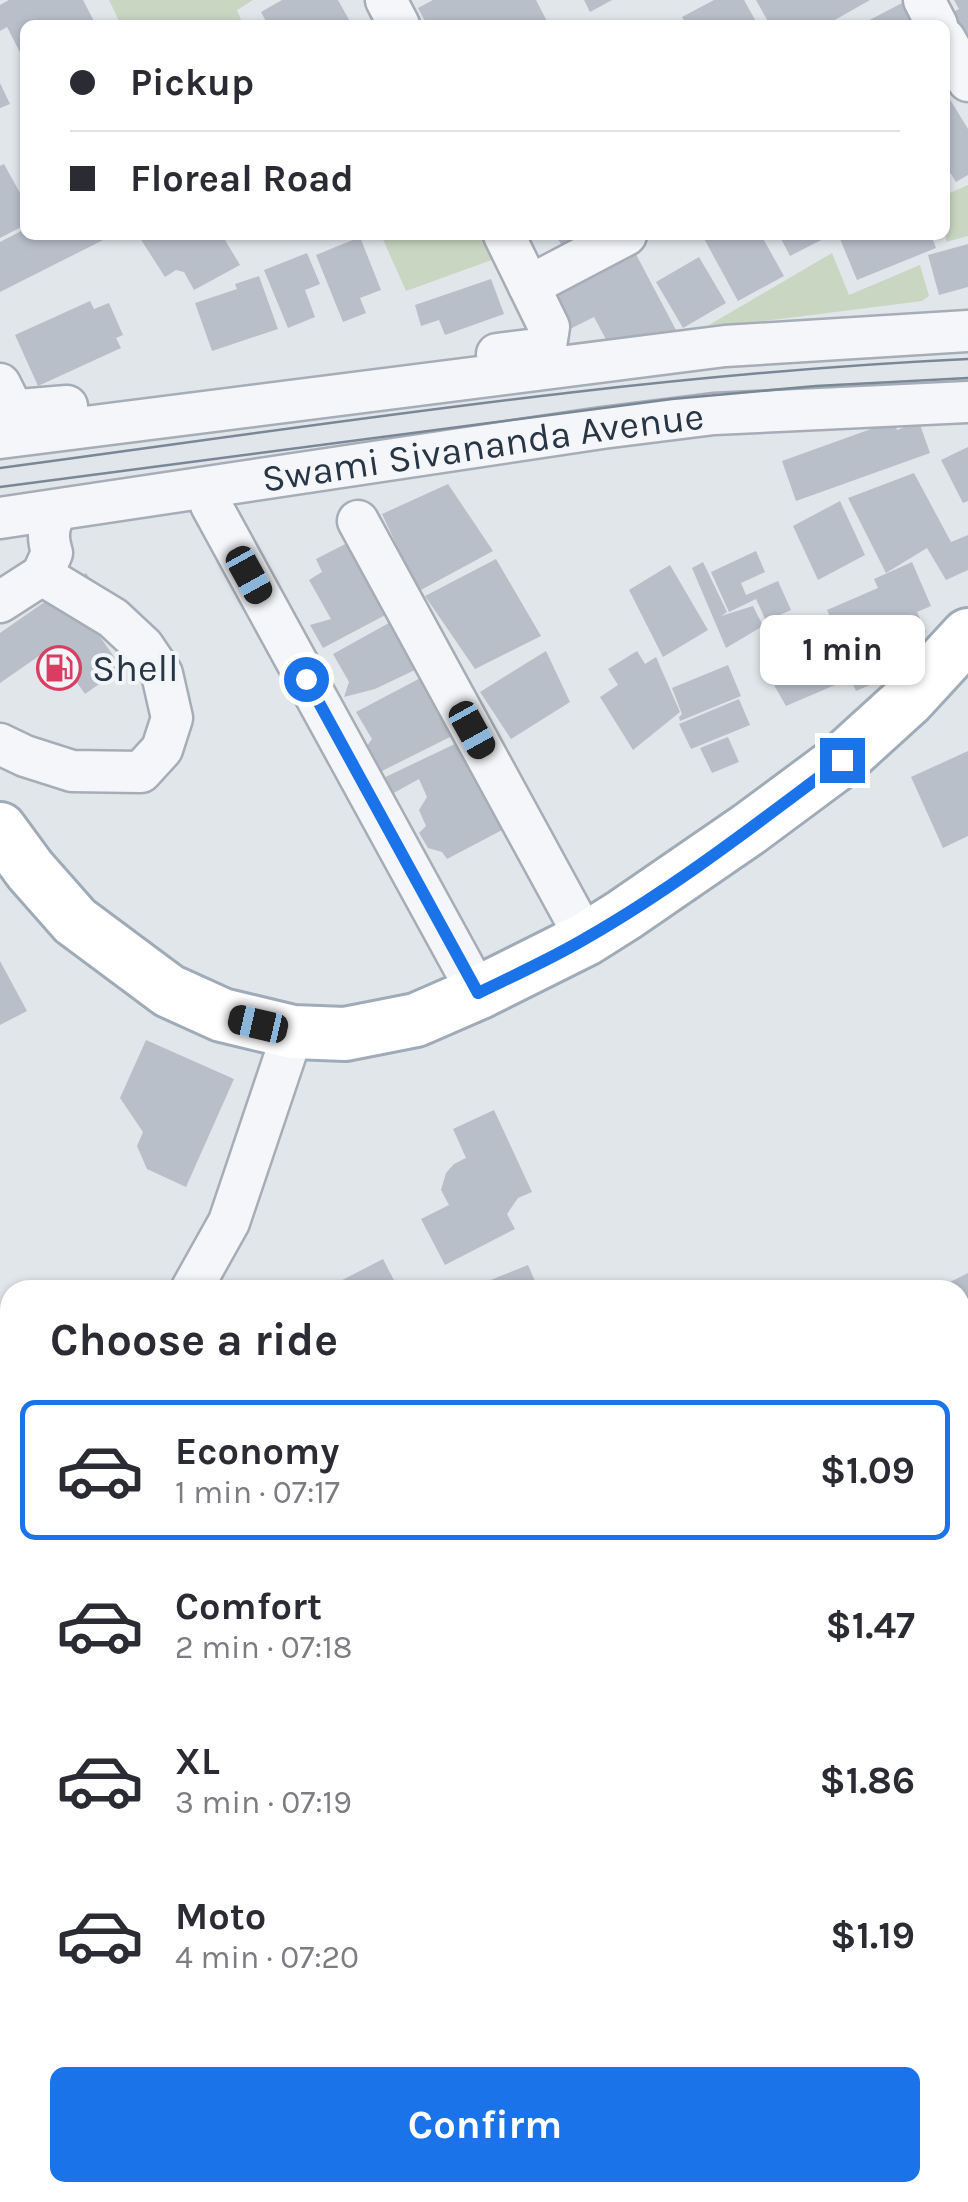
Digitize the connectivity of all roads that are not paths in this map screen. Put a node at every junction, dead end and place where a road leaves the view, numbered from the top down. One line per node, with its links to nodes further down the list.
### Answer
1 (506, 240): 3 (street)
2 (616, 240): 3 (street)
3 (529, 286): 6 (street)
4 (968, 331): 6 (street)
5 (968, 402): 8 (street, Swami Sivananda Avenue)
6 (4, 409)
7 (211, 505): 19 (street)
8 (56, 511): 9 (street, Swami Sivananda Avenue); 11 (street)
9 (0, 518)
10 (358, 521): 18 (street)
11 (42, 575): 12 (street); 16 (street)
12 (0, 602)
13 (968, 635): 15 (main road)
14 (968, 652): 15 (main road)
15 (908, 700): 18 (main road)
16 (0, 744)
17 (0, 828): 20 (main road)
18 (586, 938): 19 (main road)
19 (478, 993): 20 (main road)
20 (293, 1032): 21 (street)
21 (196, 1280)

